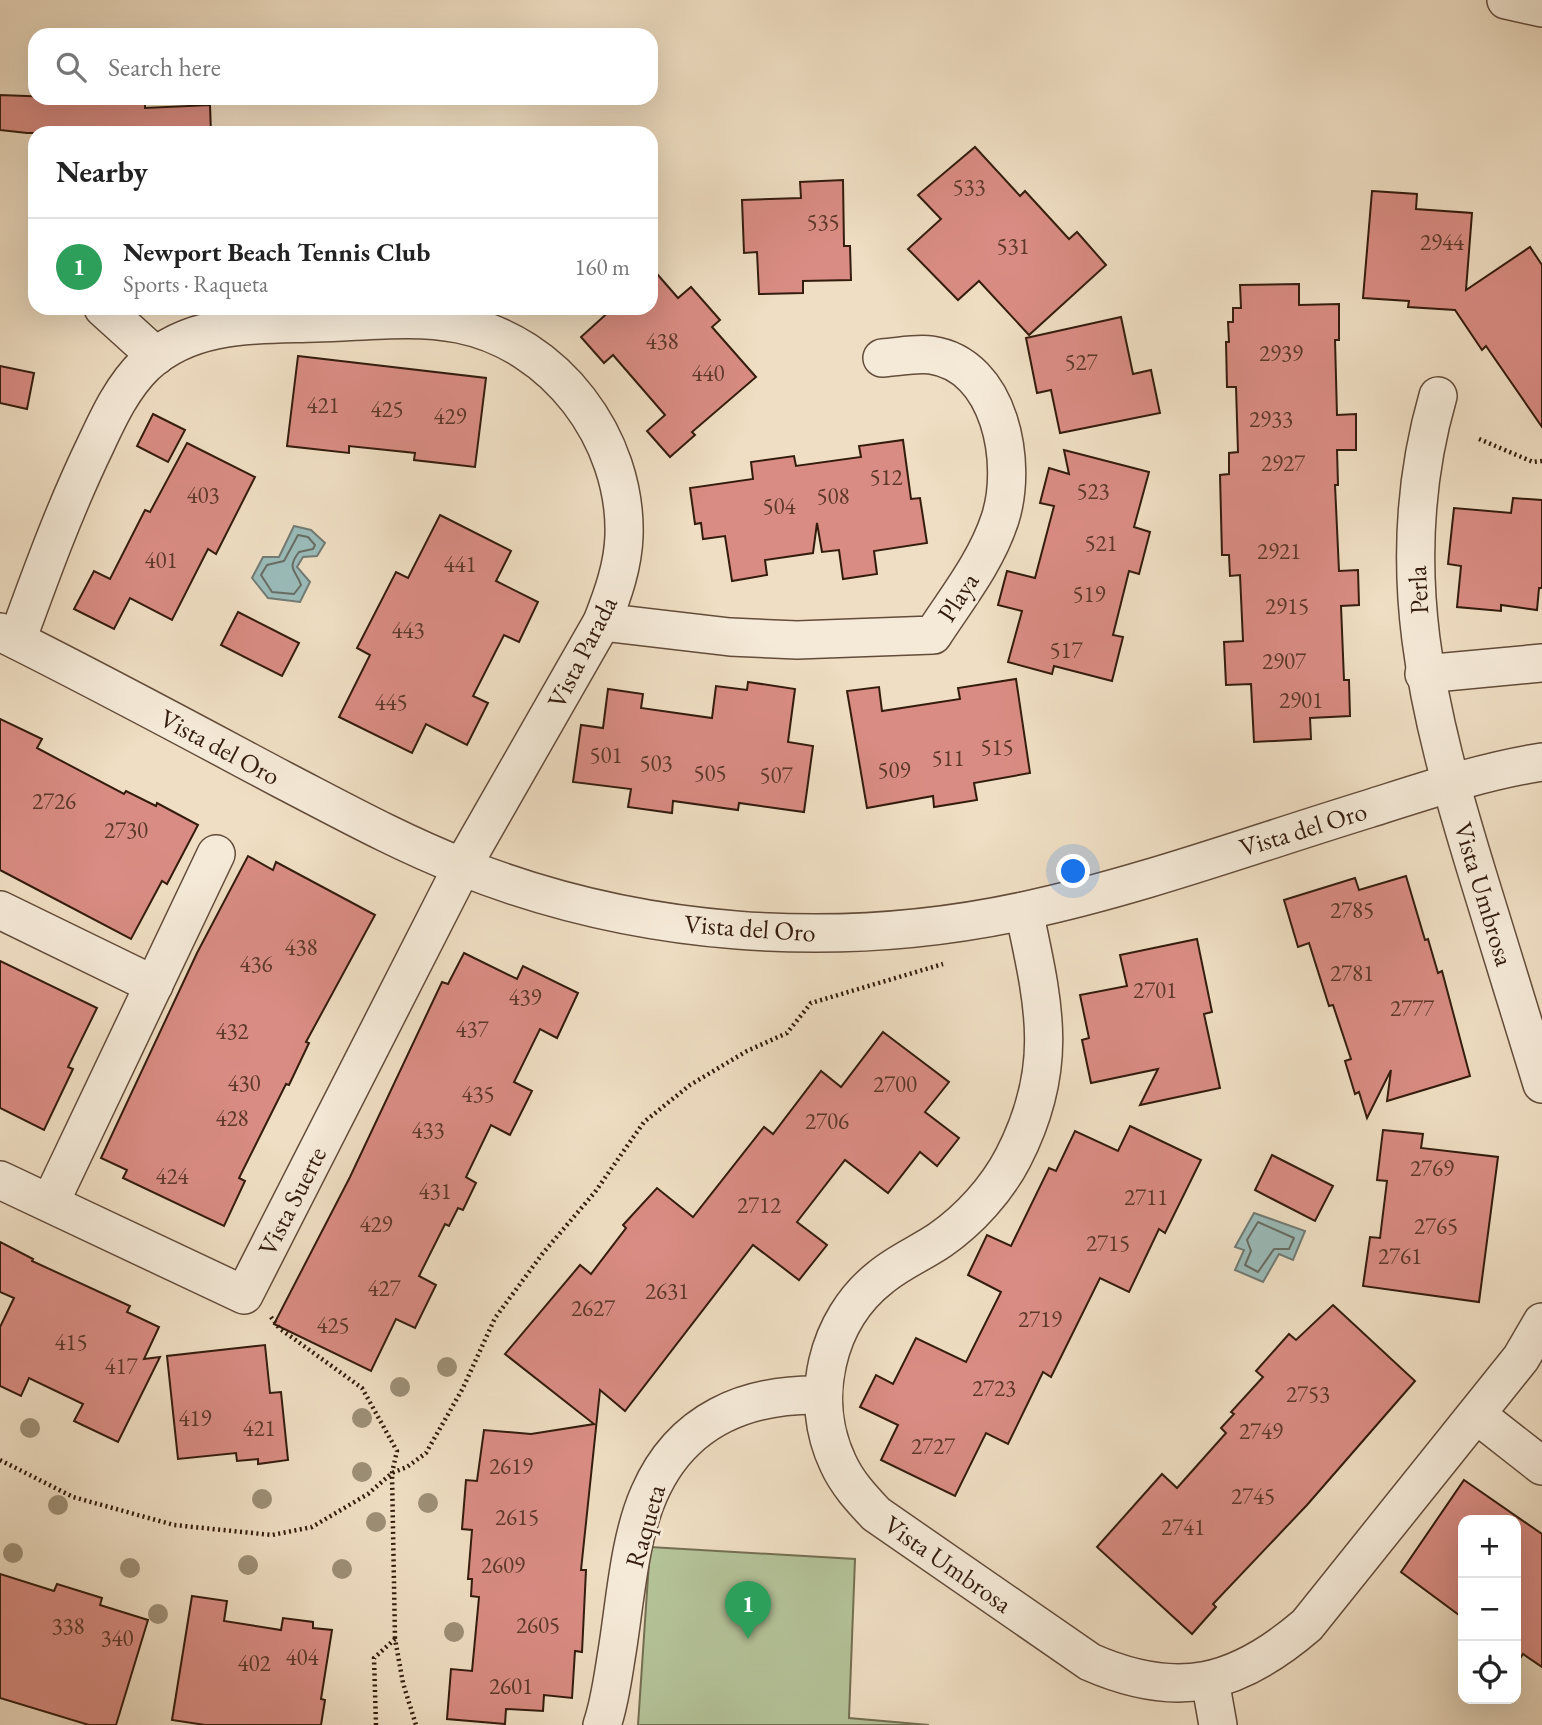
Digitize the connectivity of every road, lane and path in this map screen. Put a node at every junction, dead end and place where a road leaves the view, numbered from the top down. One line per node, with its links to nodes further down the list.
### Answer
1 (1506, 0): 2 (street)
2 (1542, 8)
3 (111, 315): 4 (street)
4 (156, 356): 9 (street, Vista Parada); 10 (street, Vista Parada)
5 (883, 358): 9 (street, Playa)
6 (1438, 396): 12 (street, Perla)
7 (1479, 439): 8 (path)
8 (1542, 461)
9 (602, 622): 16 (street, Vista Parada)
10 (8, 636): 16 (street, Vista del Oro)
11 (1542, 663): 12 (street)
12 (1424, 674): 14 (street, Perla)
13 (1542, 762): 14 (street, Vista del Oro)
14 (1450, 783): 18 (street, Vista del Oro); 21 (street, Vista Umbrosa)
15 (216, 854): 20 (street)
16 (462, 867): 18 (street, Vista del Oro); 23 (street, Vista Suerte)
17 (0, 910): 20 (street)
18 (1024, 911): 26 (street, Vista Umbrosa)
19 (951, 961): 30 (path)
20 (154, 985): 23 (street)
21 (1540, 1072)
22 (0, 1180): 23 (street, Vista Suerte)
23 (50, 1203)
24 (268, 1313): 30 (path)
25 (1542, 1322): 27 (street, Vista Umbrosa)
26 (823, 1395): 32 (street, Vista Umbrosa); 35 (street, Raqueta)
27 (1477, 1415): 29 (street); 32 (street, Vista Umbrosa)
28 (0, 1460): 30 (path)
29 (1542, 1466)
30 (392, 1473): 31 (path)
31 (395, 1639): 33 (path); 34 (path)
32 (1210, 1680): 36 (street)
33 (376, 1725)
34 (416, 1725)
35 (602, 1725)
36 (1218, 1725)

